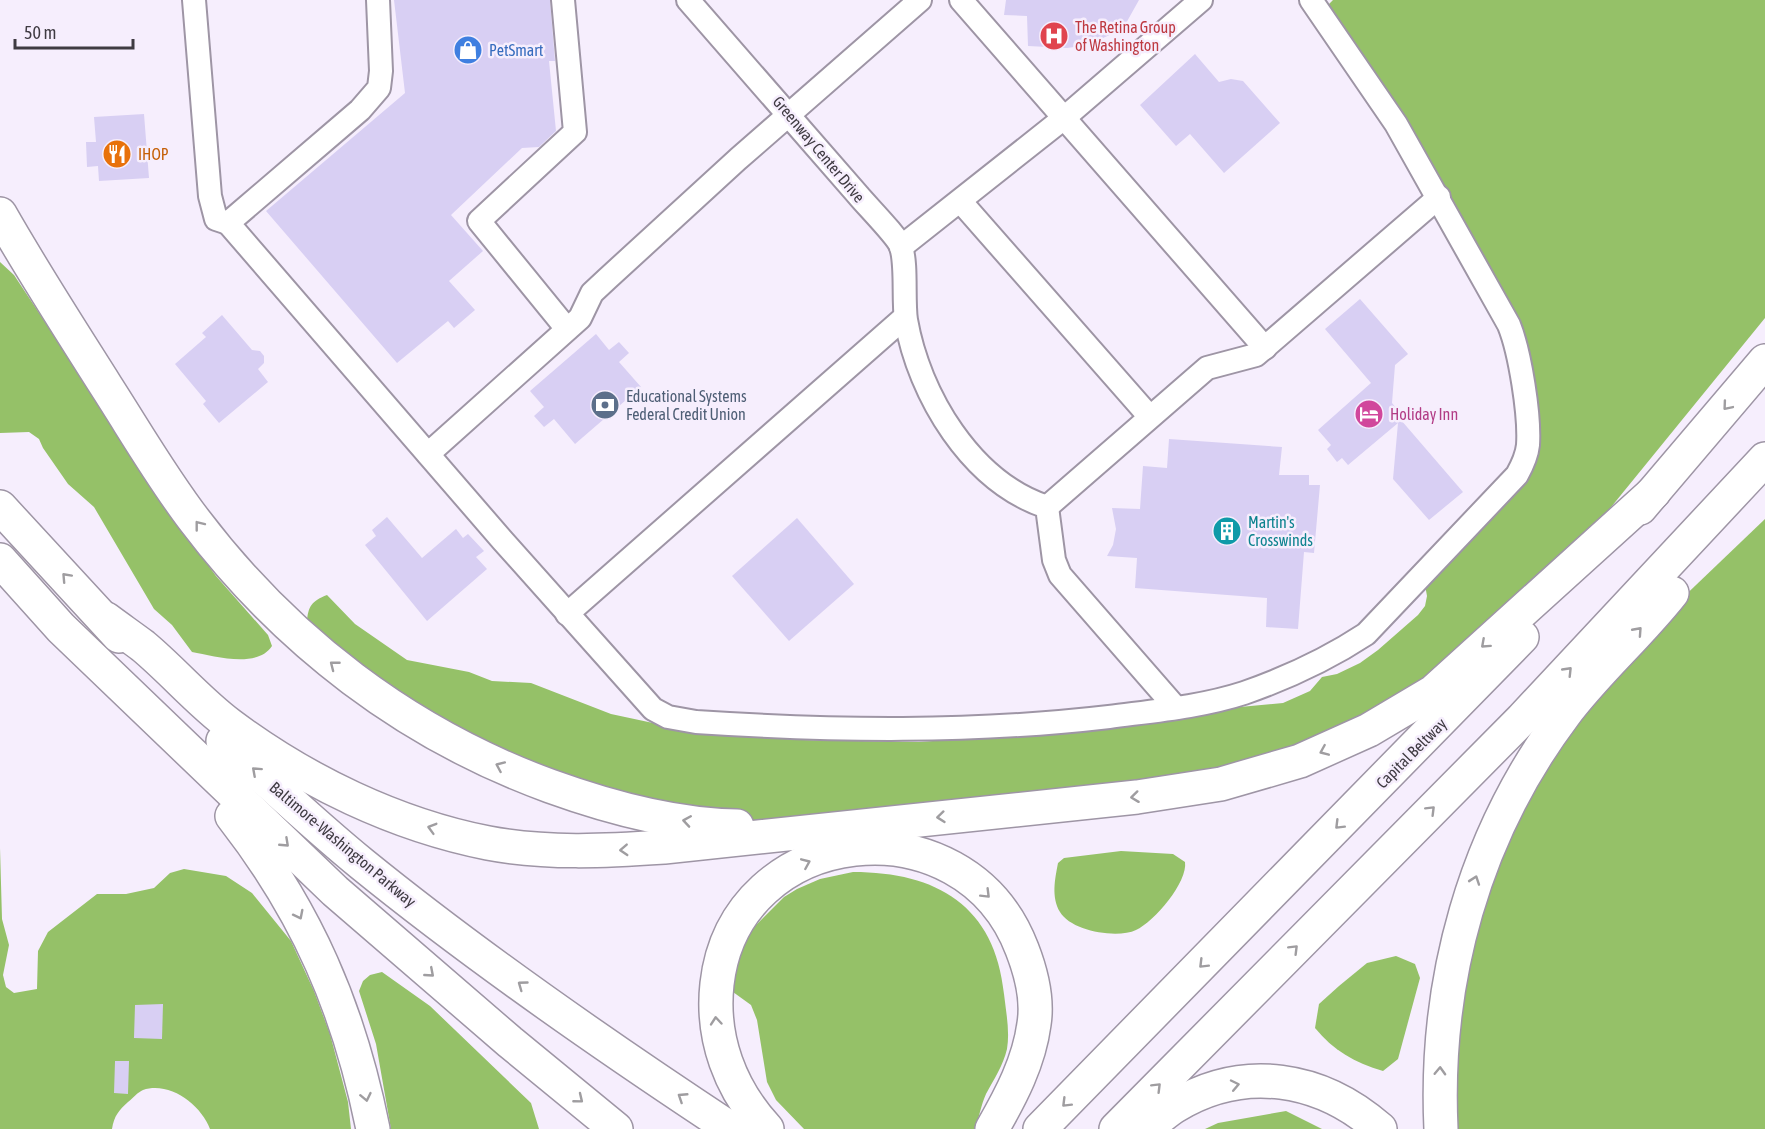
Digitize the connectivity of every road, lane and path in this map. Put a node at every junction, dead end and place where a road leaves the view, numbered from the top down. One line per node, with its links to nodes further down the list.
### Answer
1 (194, 0): 14 (street)
2 (378, 0): 14 (street)
3 (564, 0): 17 (street)
4 (688, 0): 9 (street, Greenway Center Drive)
5 (920, 0): 9 (street)
6 (961, 0): 10 (street)
7 (1311, 0): 11 (street)
8 (1190, 4): 10 (street)
9 (789, 114): 15 (street, Greenway Center Drive); 17 (street)
10 (1064, 118): 12 (street); 18 (street)
11 (1439, 197): 18 (street); 31 (street)
12 (962, 202): 15 (street); 20 (street)
13 (0, 214): 32 (highway, one-way to 13)
14 (228, 223): 21 (street)
15 (901, 247): 16 (street)
16 (905, 317): 26 (street); 28 (street)
17 (567, 330): 21 (street)
18 (1265, 348): 20 (street)
19 (1765, 361): 24 (highway, Capital Beltway, one-way to 24)
20 (1149, 416): 26 (street)
21 (428, 454): 28 (street)
22 (1765, 459): 39 (highway, one-way to 22)
23 (1765, 474): 42 (highway, one-way to 23)
24 (1654, 492): 32 (highway, one-way to 32); 38 (highway, Capital Beltway, one-way to 38)
25 (0, 507): 29 (highway, Baltimore-Washington Parkway, one-way to 25)
26 (1047, 507): 31 (street)
27 (0, 560): 30 (highway, Baltimore-Washington Parkway)
28 (567, 614): 31 (street)
29 (106, 620): 32 (highway, one-way to 29); 35 (highway, Baltimore-Washington Parkway, one-way to 29)
30 (61, 628): 33 (highway, one-way to 33); 34 (highway, Baltimore-Washington Parkway, one-way to 34)
31 (1176, 708)
32 (829, 828)
33 (373, 1129)
34 (616, 1129)
35 (731, 1129)
36 (767, 1129): 37 (highway, one-way to 37)
37 (992, 1129)
38 (1040, 1129)
39 (1116, 1129)
40 (1146, 1129): 41 (highway, one-way to 41)
41 (1380, 1129)
42 (1441, 1129)

